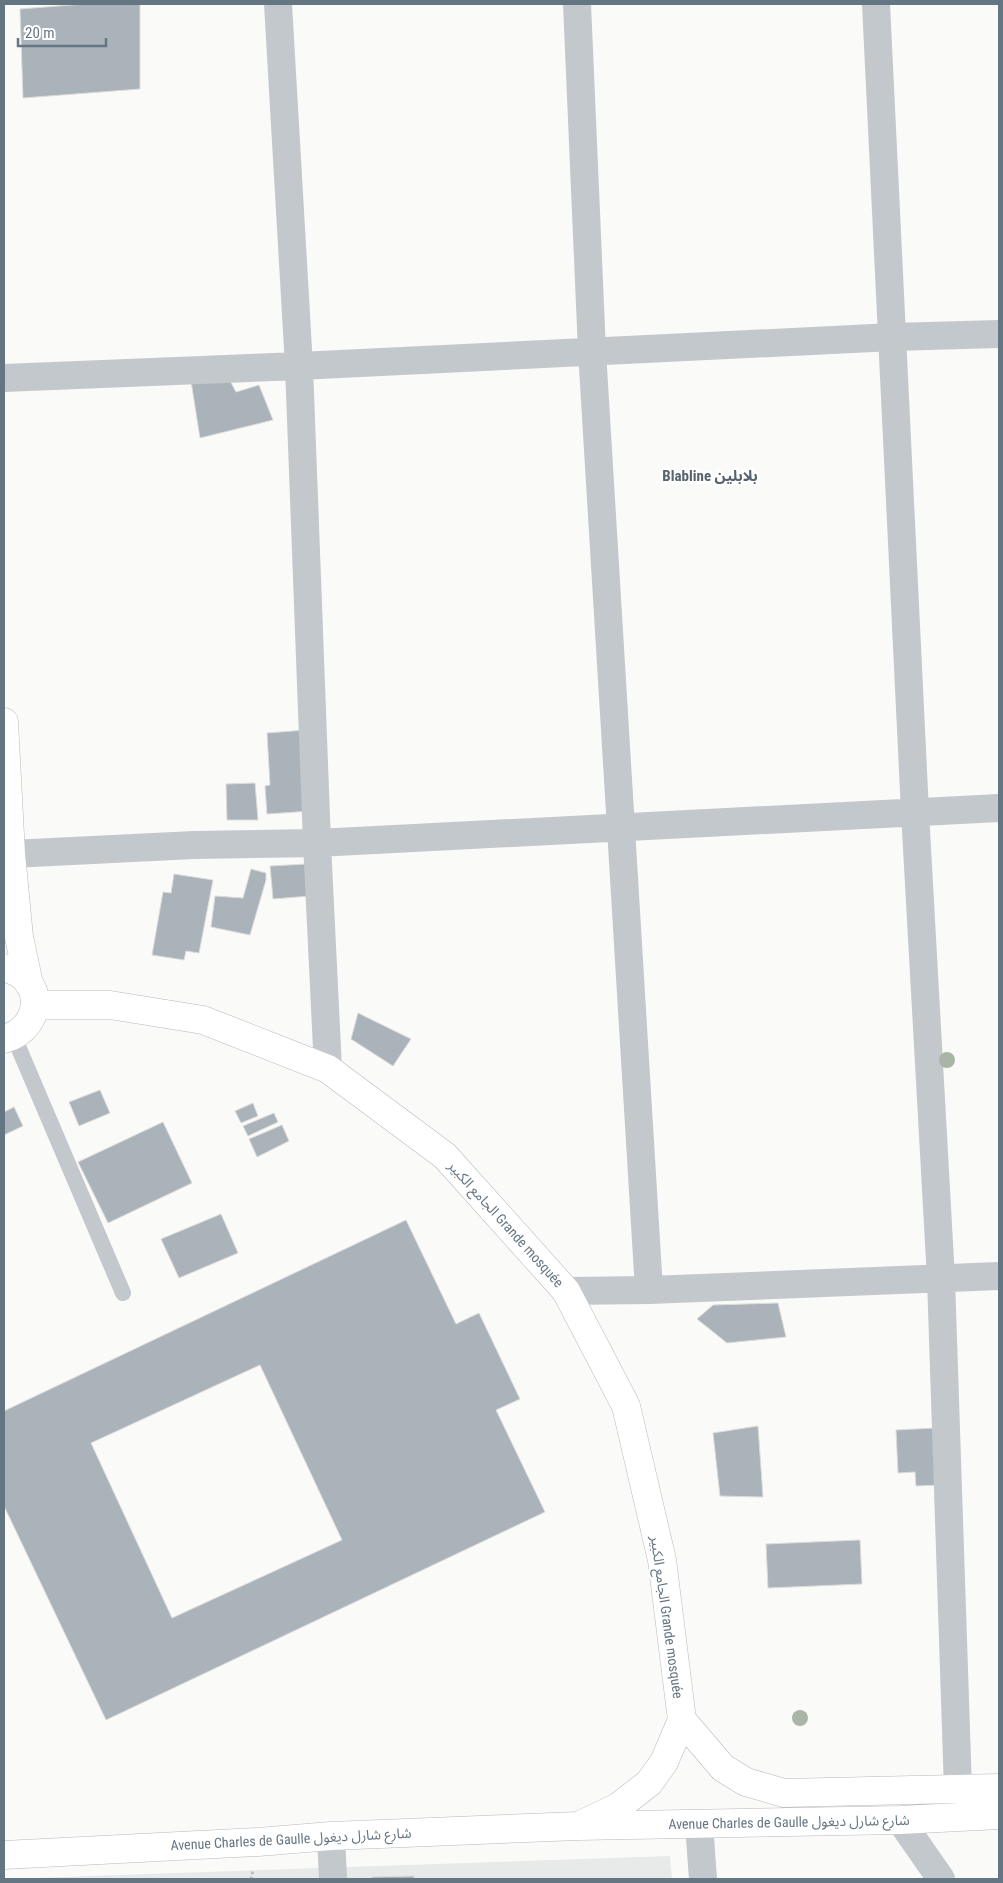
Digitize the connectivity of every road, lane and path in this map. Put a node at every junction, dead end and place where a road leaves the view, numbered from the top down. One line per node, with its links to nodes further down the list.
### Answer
1 (278, 4): 7 (street)
2 (577, 4): 6 (street)
3 (876, 4): 5 (street)
4 (999, 334): 5 (street)
5 (893, 337): 6 (street); 11 (street)
6 (592, 351): 7 (street); 12 (street)
7 (299, 366): 8 (street); 13 (street)
8 (4, 378)
9 (4, 722): 14 (main road)
10 (999, 808): 11 (street)
11 (915, 812): 12 (street); 20 (street)
12 (622, 827): 13 (street); 21 (street)
13 (317, 843): 14 (street); 18 (street)
14 (11, 854): 16 (main road)
15 (4, 968): 16 (main road)
16 (32, 994): 17 (main road); 18 (main road, الجامع الكبير Grande mosquée)
17 (9, 1038): 23 (lane)
18 (328, 1069): 22 (main road, الجامع الكبير Grande mosquée)
19 (999, 1276): 20 (street)
20 (941, 1279): 21 (street); 26 (street)
21 (649, 1290): 22 (street)
22 (566, 1291): 24 (main road, الجامع الكبير Grande mosquée)
23 (123, 1293)
24 (682, 1720): 26 (main road); 30 (main road, Avenue Charles de Gaulle شارع شارل ديغول)
25 (999, 1788): 26 (main road)
26 (958, 1790)
27 (999, 1815): 28 (main road, Avenue Charles de Gaulle شارع شارل ديغول)
28 (900, 1820): 29 (main road, Avenue Charles de Gaulle شارع شارل ديغول); 35 (street)
29 (699, 1824): 30 (main road, Avenue Charles de Gaulle شارع شارل ديغول); 34 (street)
30 (578, 1826): 31 (main road, Avenue Charles de Gaulle شارع شارل ديغول)
31 (331, 1836): 32 (main road, Avenue Charles de Gaulle شارع شارل ديغول); 33 (street)
32 (4, 1855)
33 (333, 1879)
34 (704, 1879)
35 (941, 1879)

